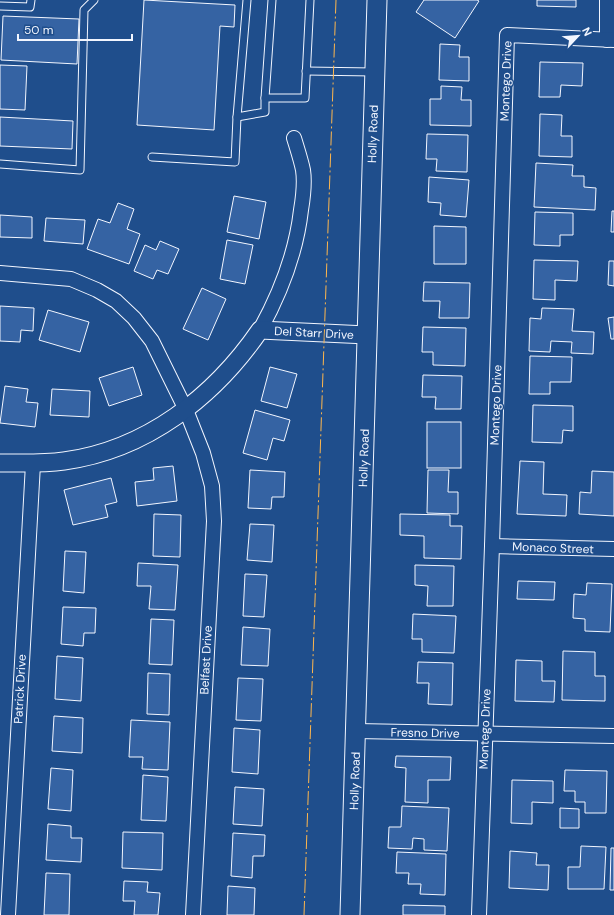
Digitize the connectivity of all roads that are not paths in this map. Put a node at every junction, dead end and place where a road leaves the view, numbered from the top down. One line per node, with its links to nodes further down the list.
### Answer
1 (30, 0): 8 (lane)
2 (94, 0): 16 (lane)
3 (247, 0): 13 (lane)
4 (272, 0): 12 (lane)
5 (310, 0): 10 (lane)
6 (377, 0): 11 (main road, Holly Road)
7 (607, 0): 9 (street, Montego Drive)
8 (0, 6)
9 (610, 40): 23 (street, Montego Drive)
10 (306, 71): 11 (lane); 12 (lane)
11 (375, 72): 19 (main road, Holly Road)
12 (266, 98): 13 (lane)
13 (238, 117): 15 (lane)
14 (294, 138): 18 (street, Del Starr Drive)
15 (152, 158)
16 (0, 164)
17 (0, 273): 20 (street)
18 (260, 330): 19 (street, Del Starr Drive); 20 (street, Del Starr Drive)
19 (367, 335): 25 (main road, Holly Road)
20 (186, 410): 22 (street, Del Starr Drive); 29 (street, Belfast Drive)
21 (0, 463): 22 (street, Del Starr Drive)
22 (33, 464): 28 (street, Patrick Drive)
23 (492, 546): 24 (street, Monaco Street); 26 (street, Montego Drive)
24 (614, 550)
25 (356, 732): 26 (street, Fresno Drive); 30 (main road, Holly Road)
26 (485, 734): 27 (street, Fresno Drive); 31 (street, Montego Drive)
27 (614, 736)
28 (8, 915)
29 (193, 915)
30 (350, 915)
31 (479, 915)

